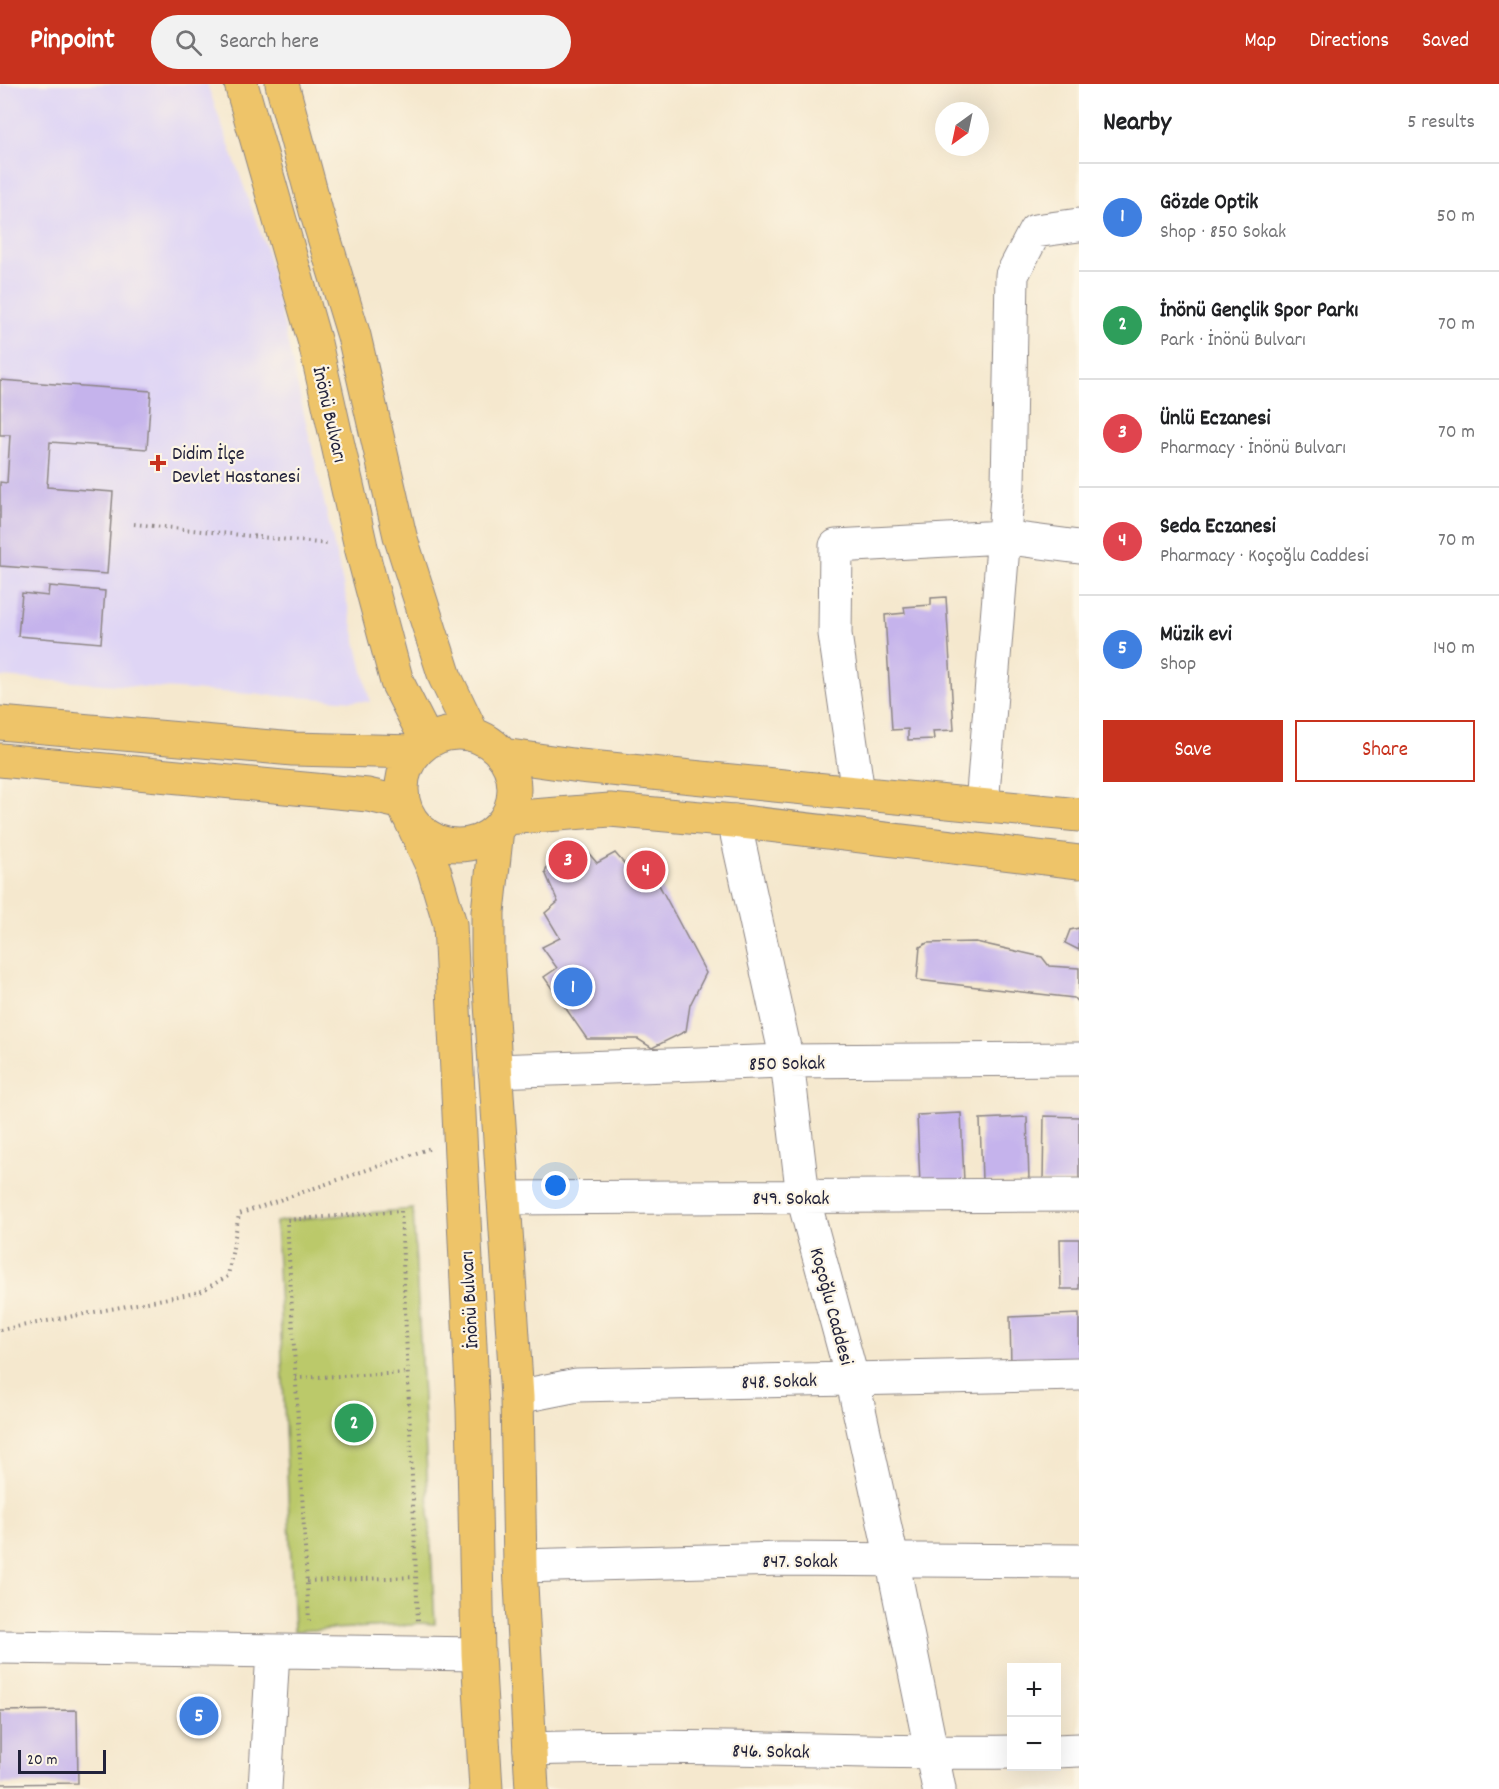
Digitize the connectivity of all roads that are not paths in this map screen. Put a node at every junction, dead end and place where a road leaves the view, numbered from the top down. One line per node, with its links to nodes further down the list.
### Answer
1 (242, 84): 8 (main road, İnönü Bulvarı)
2 (282, 84): 7 (main road, İnönü Bulvarı)
3 (1079, 225): 4 (street)
4 (1003, 537): 5 (street); 11 (street); 12 (street)
5 (1079, 547)
6 (0, 723): 8 (main road)
7 (473, 735): 8 (main road); 9 (main road)
8 (421, 746): 13 (main road)
9 (503, 755): 11 (main road); 16 (main road)
10 (0, 760): 13 (main road)
11 (858, 793): 12 (main road)
12 (982, 805): 14 (main road)
13 (406, 811): 16 (main road); 32 (main road, İnönü Bulvarı)
14 (1079, 815)
15 (734, 821): 16 (main road); 17 (main road); 19 (street, Koçoğlu Caddesi)
16 (502, 823): 20 (main road)
17 (1079, 862)
18 (1079, 1059): 19 (street, 850 Sokak)
19 (787, 1061): 20 (street, 850 Sokak); 22 (street, Koçoğlu Caddesi)
20 (495, 1071): 23 (main road)
21 (1079, 1195): 22 (street, 849. Sokak)
22 (803, 1197): 23 (street, 849. Sokak); 25 (street, Koçoğlu Caddesi)
23 (504, 1198): 26 (main road)
24 (1079, 1374): 25 (street, 848. Sokak)
25 (852, 1378): 26 (street, 848. Sokak); 27 (street, Koçoğlu Caddesi)
26 (517, 1396): 29 (main road)
27 (892, 1559): 28 (street, 847. Sokak); 29 (street, 847. Sokak); 37 (street, Koçoğlu Caddesi)
28 (1079, 1561)
29 (520, 1566): 33 (main road)
30 (0, 1647): 31 (street)
31 (273, 1651): 32 (street); 38 (street)
32 (478, 1654): 39 (main road, İnönü Bulvarı)
33 (531, 1749): 37 (street, 846. Sokak); 40 (main road)
34 (1079, 1750): 35 (street)
35 (1061, 1751)
36 (1007, 1752): 37 (street, 846. Sokak)
37 (933, 1753): 41 (street, Koçoğlu Caddesi)
38 (265, 1789)
39 (486, 1789)
40 (532, 1789)
41 (939, 1789)

